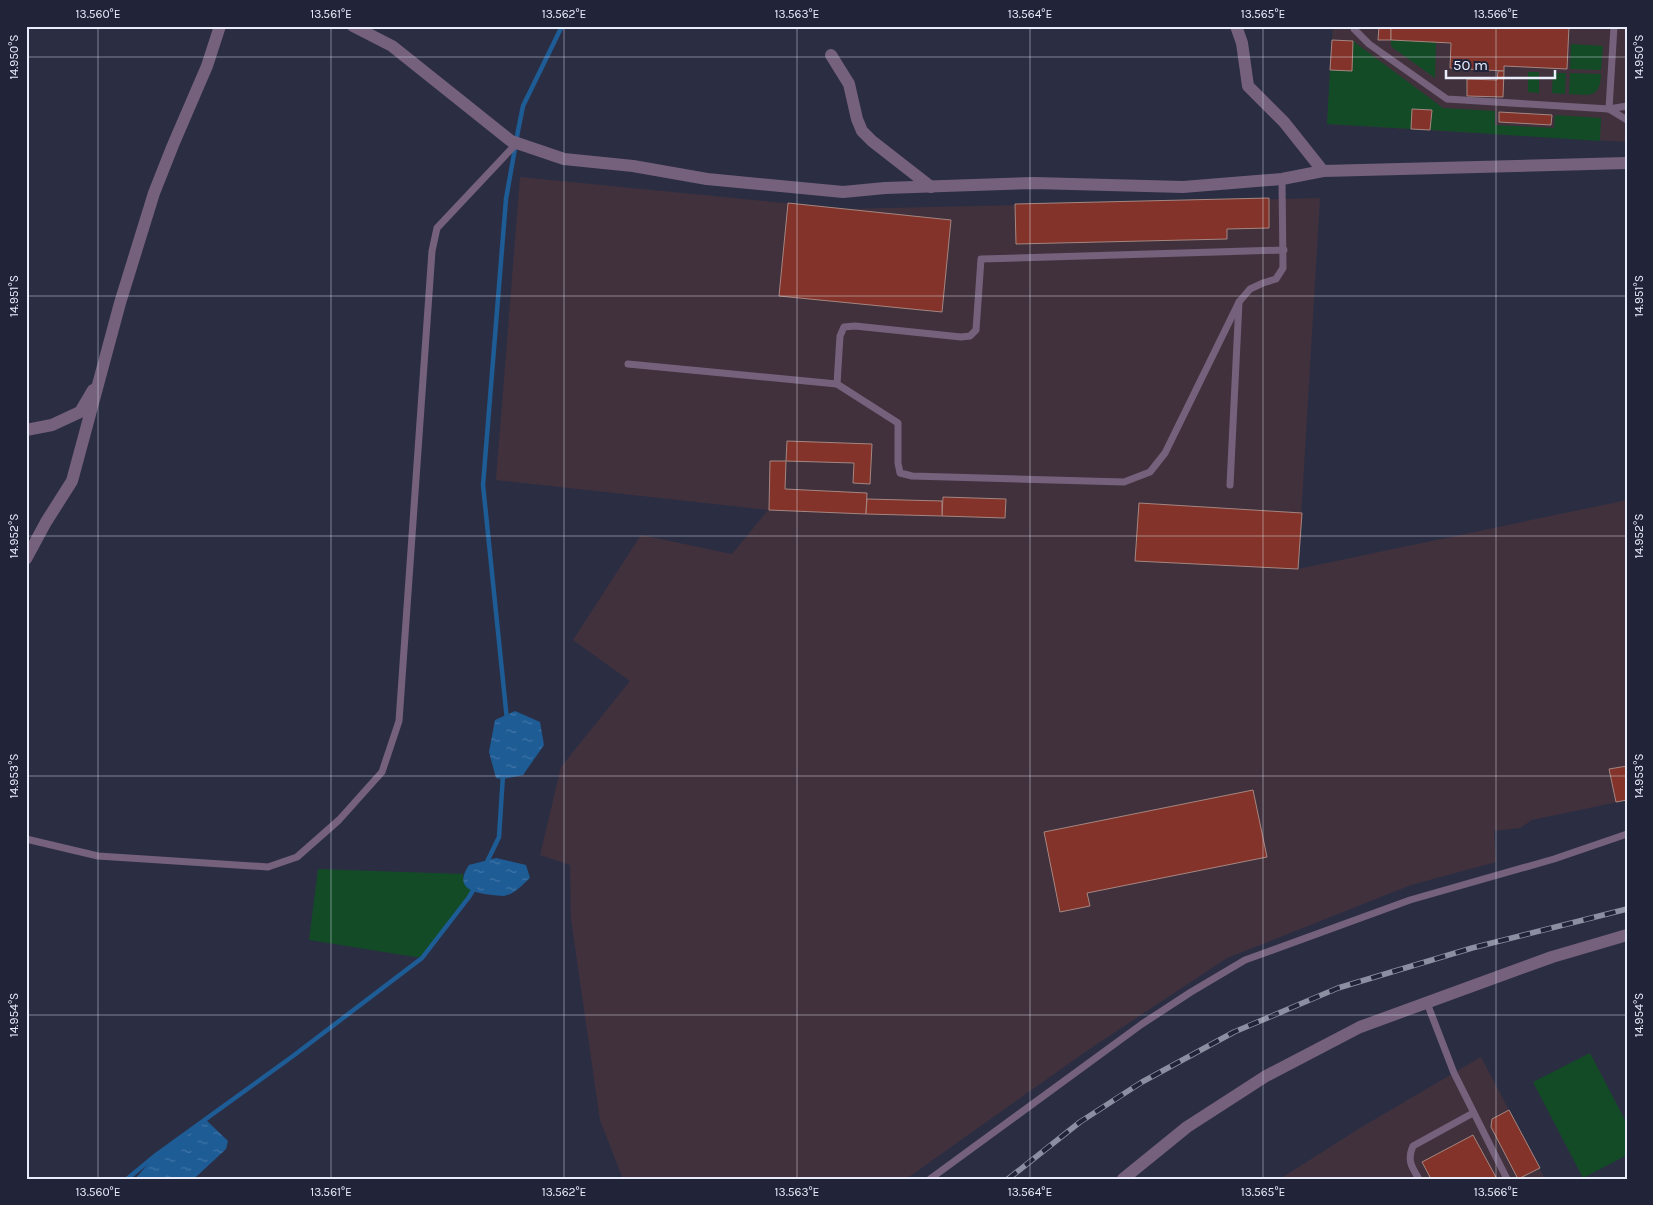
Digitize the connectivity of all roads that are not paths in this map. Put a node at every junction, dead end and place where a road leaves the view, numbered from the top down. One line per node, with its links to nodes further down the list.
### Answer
1 (220, 26): 18 (street)
2 (353, 26): 10 (street)
3 (1236, 26): 12 (street)
4 (1354, 26): 8 (lane)
5 (1614, 26): 8 (lane)
6 (831, 56): 14 (street)
7 (1627, 106): 8 (lane)
8 (1609, 109): 9 (lane)
9 (1627, 120)
10 (516, 144): 14 (street); 24 (lane)
11 (1627, 163): 12 (street)
12 (1323, 171): 13 (street)
13 (1282, 179): 14 (street); 15 (lane)
14 (931, 188)
15 (1284, 250): 16 (lane); 19 (lane)
16 (1239, 302): 19 (lane); 21 (lane)
17 (628, 364): 19 (lane)
18 (101, 378): 20 (street); 22 (street)
19 (837, 384)
20 (26, 430)
21 (1230, 485)
22 (26, 559)
23 (1627, 834): 28 (lane)
24 (26, 839)
25 (1627, 935): 26 (street)
26 (1427, 1003): 27 (lane); 29 (street)
27 (1473, 1113): 30 (lane); 31 (lane)
28 (930, 1179)
29 (1123, 1179)
30 (1419, 1179)
31 (1507, 1179)

